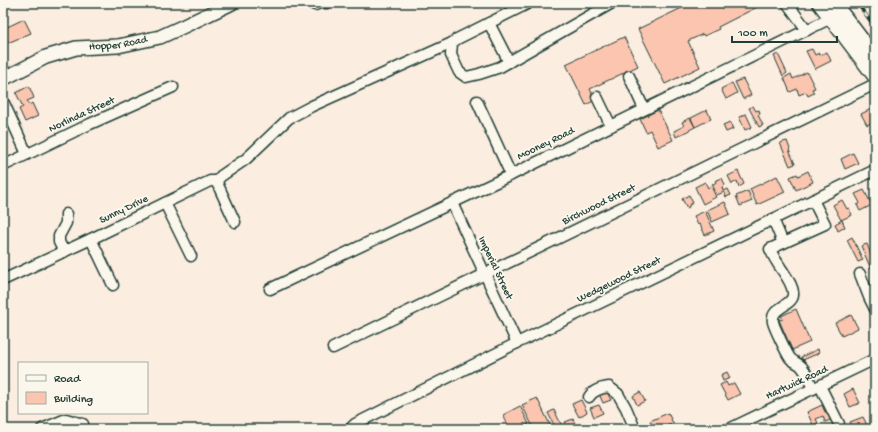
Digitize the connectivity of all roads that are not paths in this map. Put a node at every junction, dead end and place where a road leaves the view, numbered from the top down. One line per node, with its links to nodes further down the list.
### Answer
1 (232, 3): 17 (main road, Hopper Road)
2 (312, 3): 3 (street)
3 (327, 3)
4 (529, 3): 10 (street)
5 (612, 3): 14 (street)
6 (787, 3): 11 (street)
7 (820, 3): 9 (main road)
8 (833, 3): 13 (highway)
9 (831, 18): 11 (street, Mooney Road); 16 (main road)
10 (489, 23): 12 (street); 14 (street)
11 (807, 30): 23 (street, Mooney Road)
12 (452, 43): 14 (street); 29 (street)
13 (875, 58)
14 (508, 62)
15 (629, 76): 23 (street)
16 (875, 77)
17 (3, 79)
18 (875, 84): 40 (street, Birchwood Street)
19 (173, 87): 25 (street, Norlinda Street)
20 (597, 98): 24 (street)
21 (3, 101): 25 (street)
22 (477, 101): 28 (street)
23 (644, 110): 24 (street, Mooney Road)
24 (611, 126): 28 (street, Mooney Road)
25 (27, 154): 26 (street, Norlinda Street)
26 (3, 166)
27 (875, 170): 30 (street, Wedgewood Street)
28 (511, 175): 32 (street, Mooney Road)
29 (216, 182): 31 (street, Sunny Drive); 35 (street)
30 (813, 200): 34 (street, Wedgewood Street); 37 (street)
31 (165, 203): 36 (street, Sunny Drive); 39 (street)
32 (452, 203): 40 (street, Imperial Street); 44 (street, Mooney Road)
33 (66, 214): 38 (street)
34 (773, 219): 37 (street); 46 (street, Wedgewood Street)
35 (235, 222)
36 (91, 239): 38 (street, Sunny Drive); 43 (street)
37 (783, 243): 49 (street)
38 (64, 252): 42 (street, Sunny Drive)
39 (191, 256)
40 (485, 274): 46 (street, Imperial Street); 47 (street, Birchwood Street)
41 (860, 274): 45 (street)
42 (3, 280)
43 (113, 285)
44 (270, 289)
45 (875, 309)
46 (517, 343): 54 (street, Wedgewood Street)
47 (333, 348)
48 (875, 359): 49 (street, Hartwick Road)
49 (816, 387): 52 (street); 56 (street, Hartwick Road)
50 (589, 397): 55 (street)
51 (83, 424): 53 (street)
52 (839, 424)
53 (42, 429)
54 (350, 429)
55 (635, 429)
56 (729, 429)

